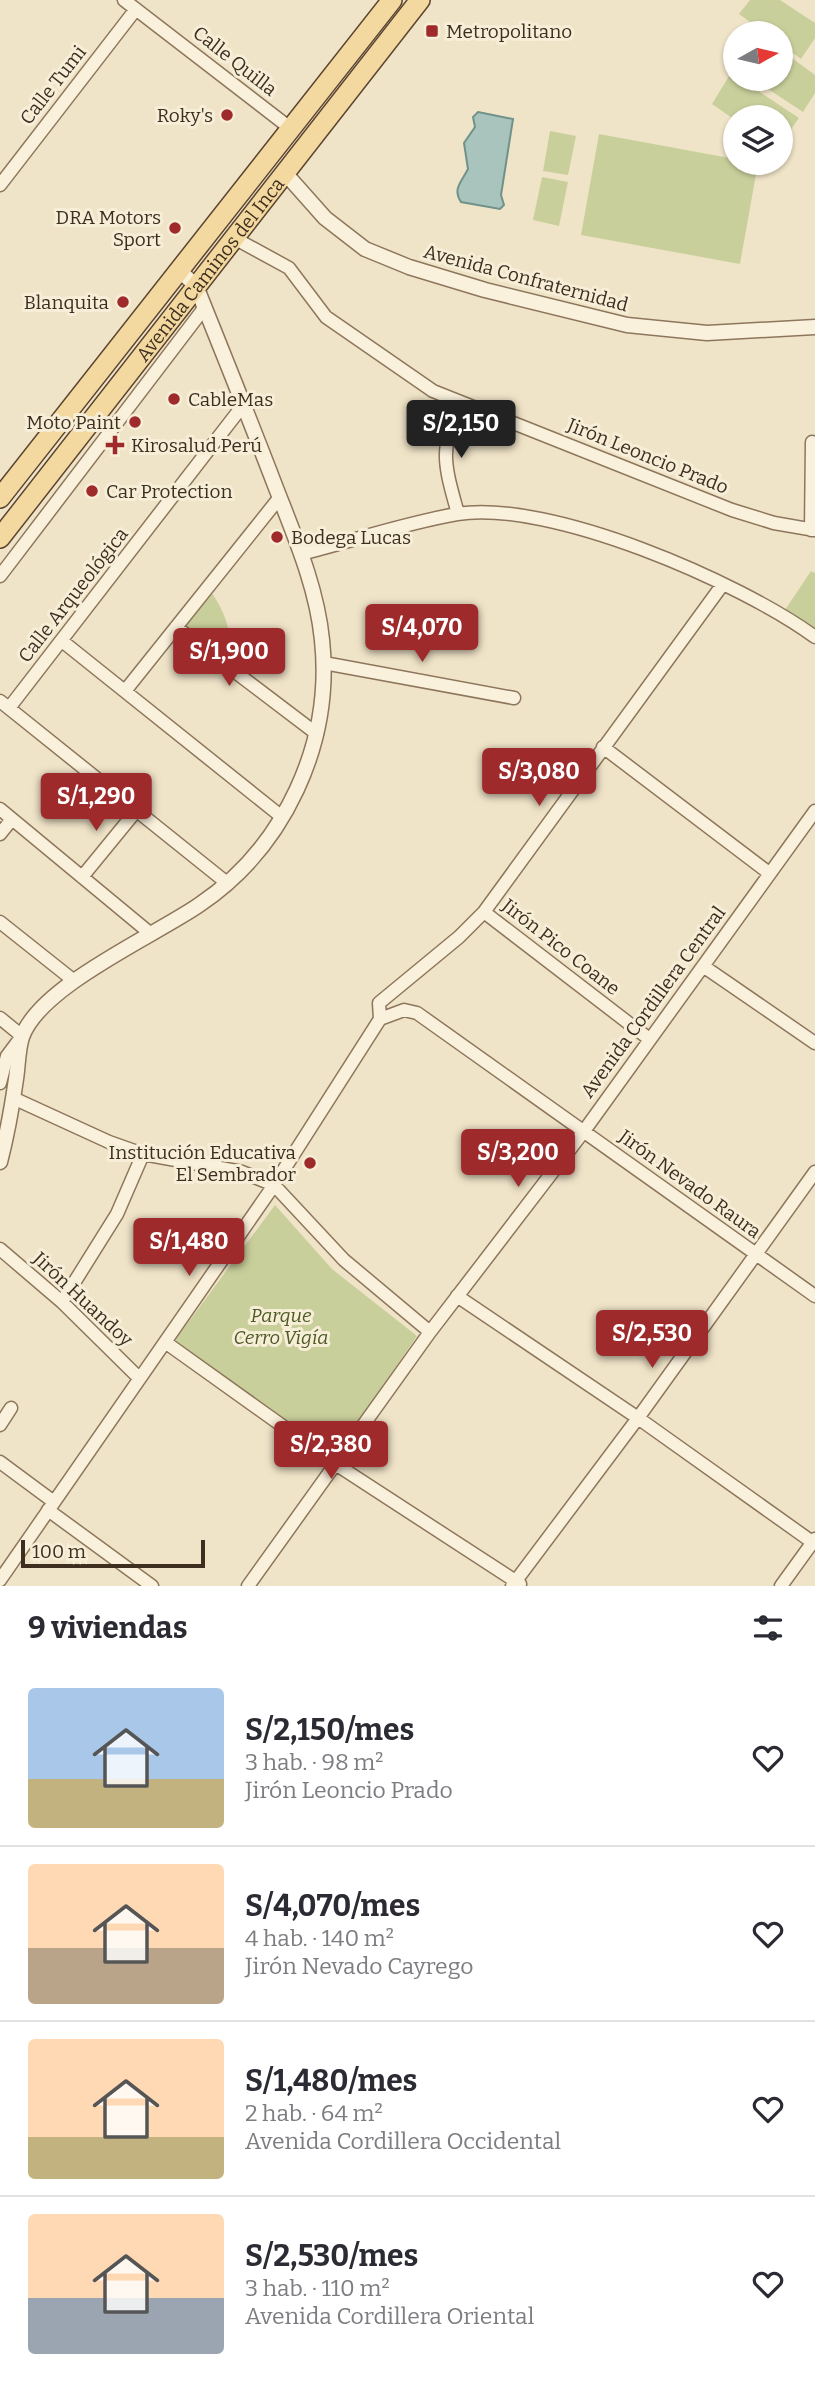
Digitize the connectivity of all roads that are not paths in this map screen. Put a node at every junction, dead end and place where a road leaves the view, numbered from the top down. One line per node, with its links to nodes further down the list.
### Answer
1 (124, 0): 4 (street, Calle Quilla)
2 (392, 0): 5 (main road, Avenida Caminos del Inca)
3 (420, 0): 7 (main road, Avenida Caminos del Inca)
4 (136, 9): 5 (street, Calle Quilla); 8 (street, Calle Tumi)
5 (290, 128): 6 (main road, Avenida Caminos del Inca)
6 (266, 159): 7 (street, Avenida Confraternidad); 10 (main road, Avenida Caminos del Inca)
7 (285, 173): 9 (main road, Avenida Caminos del Inca); 13 (street, Avenida Confraternidad)
8 (0, 185)
9 (234, 238): 11 (main road, Avenida Caminos del Inca); 15 (street, Jirón Leoncio Prado)
10 (179, 270): 11 (street); 18 (main road, Avenida Caminos del Inca)
11 (196, 286): 12 (street); 21 (main road, Avenida Caminos del Inca)
12 (205, 307): 14 (street); 23 (street)
13 (815, 327)
14 (244, 404): 17 (street); 27 (street, Calle Arqueológica)
15 (461, 404): 19 (street); 20 (street, Jirón Leoncio Prado)
16 (812, 442): 20 (street)
17 (280, 496): 22 (street); 25 (street)
18 (0, 498)
19 (457, 514): 22 (street); 24 (street)
20 (813, 530)
21 (0, 538)
22 (301, 554): 28 (street)
23 (0, 576)
24 (723, 584): 26 (street); 33 (street)
25 (176, 626): 29 (street); 32 (street)
26 (815, 637)
27 (62, 641): 29 (street); 31 (street, Calle Arqueológica)
28 (324, 663): 30 (street); 32 (street)
29 (125, 691): 37 (street)
30 (514, 698)
31 (5, 705): 35 (street)
32 (317, 734): 37 (street)
33 (603, 747): 40 (street); 43 (street)
34 (0, 809): 38 (street)
35 (136, 811): 41 (street); 42 (street)
36 (815, 811): 40 (street, Avenida Cordillera Central)
37 (282, 817): 42 (street)
38 (12, 819): 39 (street); 41 (street)
39 (0, 834)
40 (769, 873): 46 (street, Avenida Cordillera Central)
41 (82, 877): 45 (street)
42 (227, 883): 45 (street)
43 (484, 912): 49 (street); 51 (street, Jirón Pico Coane)
44 (0, 922): 47 (street)
45 (151, 934): 47 (street)
46 (703, 966): 51 (street, Avenida Cordillera Central); 52 (street)
47 (73, 980): 50 (street)
48 (0, 1018): 50 (street)
49 (380, 1019): 55 (street, Jirón Nevado Raura); 59 (street)
50 (22, 1036): 53 (street); 54 (street)
51 (648, 1038): 55 (street, Avenida Cordillera Central)
52 (815, 1043)
53 (0, 1083)
54 (13, 1098): 56 (street); 57 (street)
55 (584, 1131): 61 (street, Jirón Nevado Raura); 62 (street, Avenida Cordillera Central)
56 (143, 1154): 59 (street); 64 (street)
57 (0, 1162)
58 (815, 1172): 61 (street)
59 (274, 1185): 65 (street); 66 (street)
60 (0, 1250): 64 (street, Jirón Huandoy)
61 (753, 1254): 63 (street, Jirón Nevado Raura); 69 (street)
62 (457, 1296): 65 (street, Avenida Cordillera Central); 69 (street)
63 (815, 1296)
64 (62, 1302): 67 (street, Jirón Huandoy)
65 (430, 1332): 72 (street, Avenida Cordillera Central)
66 (164, 1342): 67 (street); 72 (street)
67 (139, 1378): 73 (street)
68 (11, 1408): 70 (street)
69 (638, 1418): 74 (street); 76 (street)
70 (0, 1425)
71 (0, 1462): 73 (street)
72 (337, 1465): 76 (street); 78 (street, Avenida Cordillera Central)
73 (51, 1506): 75 (street); 77 (street)
74 (814, 1542): 79 (street)
75 (0, 1580)
76 (516, 1584)
77 (152, 1586)
78 (248, 1586)
79 (781, 1586)

